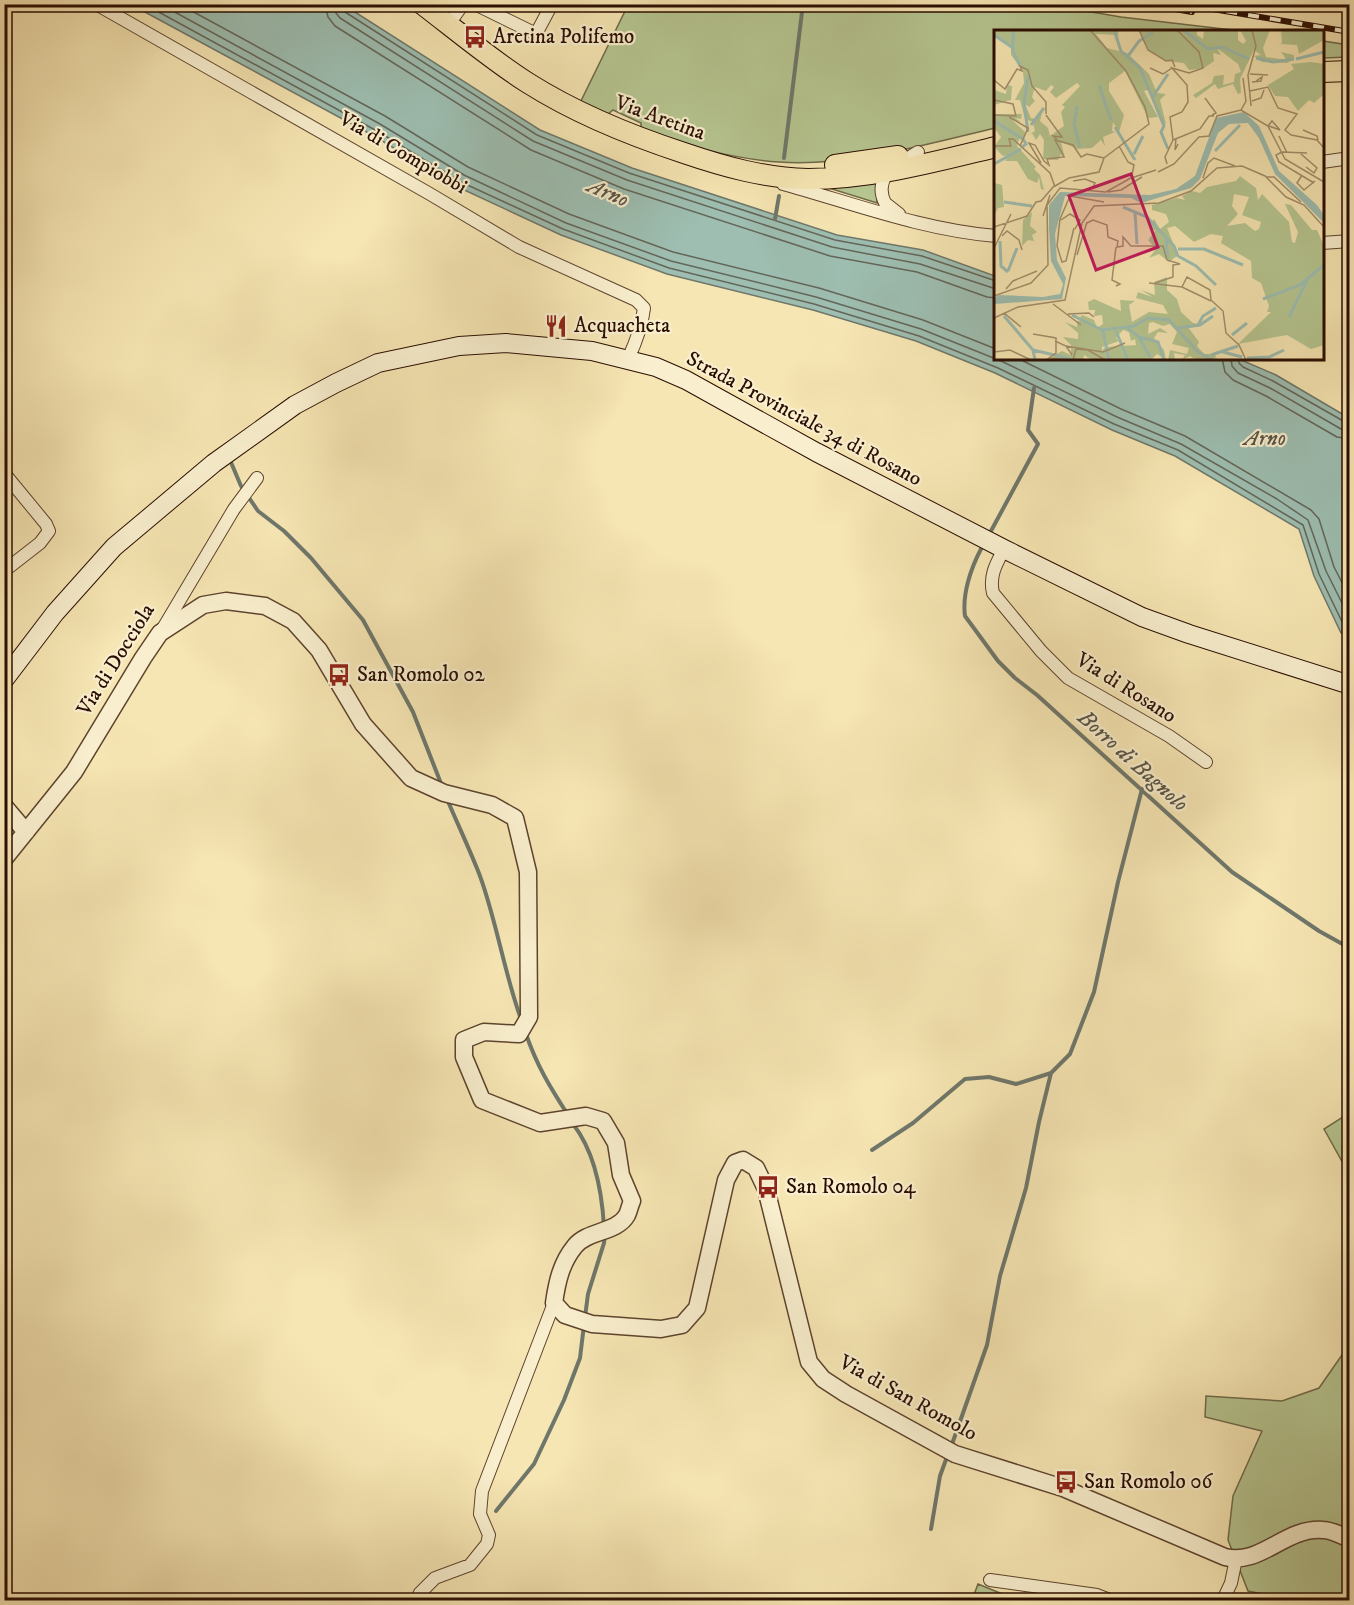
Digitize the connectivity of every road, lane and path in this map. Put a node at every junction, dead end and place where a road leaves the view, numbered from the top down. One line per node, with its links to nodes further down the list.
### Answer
1 (96, 4): 20 (street, Via di Compiobbi)
2 (463, 4): 5 (street)
3 (475, 4): 4 (street)
4 (552, 4)
5 (439, 12): 12 (main road, Via Aretina)
6 (1350, 71): 7 (main road)
7 (1324, 72)
8 (994, 134): 10 (main road)
9 (994, 147): 15 (main road)
10 (918, 152): 12 (main road); 15 (street)
11 (1347, 156): 13 (street)
12 (704, 160): 14 (main road, Via Aretina)
13 (1324, 162)
14 (738, 171): 15 (main road); 16 (street, Via Aretina)
15 (887, 172): 16 (street, Via Aretina)
16 (908, 219): 17 (street, Via Aretina)
17 (994, 236)
18 (1350, 241): 19 (street)
19 (1324, 243)
20 (628, 359): 23 (main road, Strada Provinciale 34 di Rosano); 26 (main road, Strada Provinciale 34 di Rosano)
21 (4, 473): 24 (street)
22 (257, 478): 25 (street, Via di Docciola)
23 (1004, 549): 27 (main road, Strada Provinciale 34 di Rosano); 28 (street, Via di Rosano)
24 (4, 571)
25 (160, 633): 30 (street, Via di Docciola); 32 (street)
26 (4, 680)
27 (1350, 685)
28 (1206, 762)
29 (4, 806): 30 (street)
30 (26, 832): 31 (street, Via di Docciola)
31 (4, 860)
32 (554, 1303): 34 (street, Via di San Romolo); 36 (street)
33 (1350, 1539): 34 (street)
34 (1236, 1559): 38 (street)
35 (990, 1580): 37 (street)
36 (416, 1600)
37 (1110, 1600)
38 (1222, 1600)

